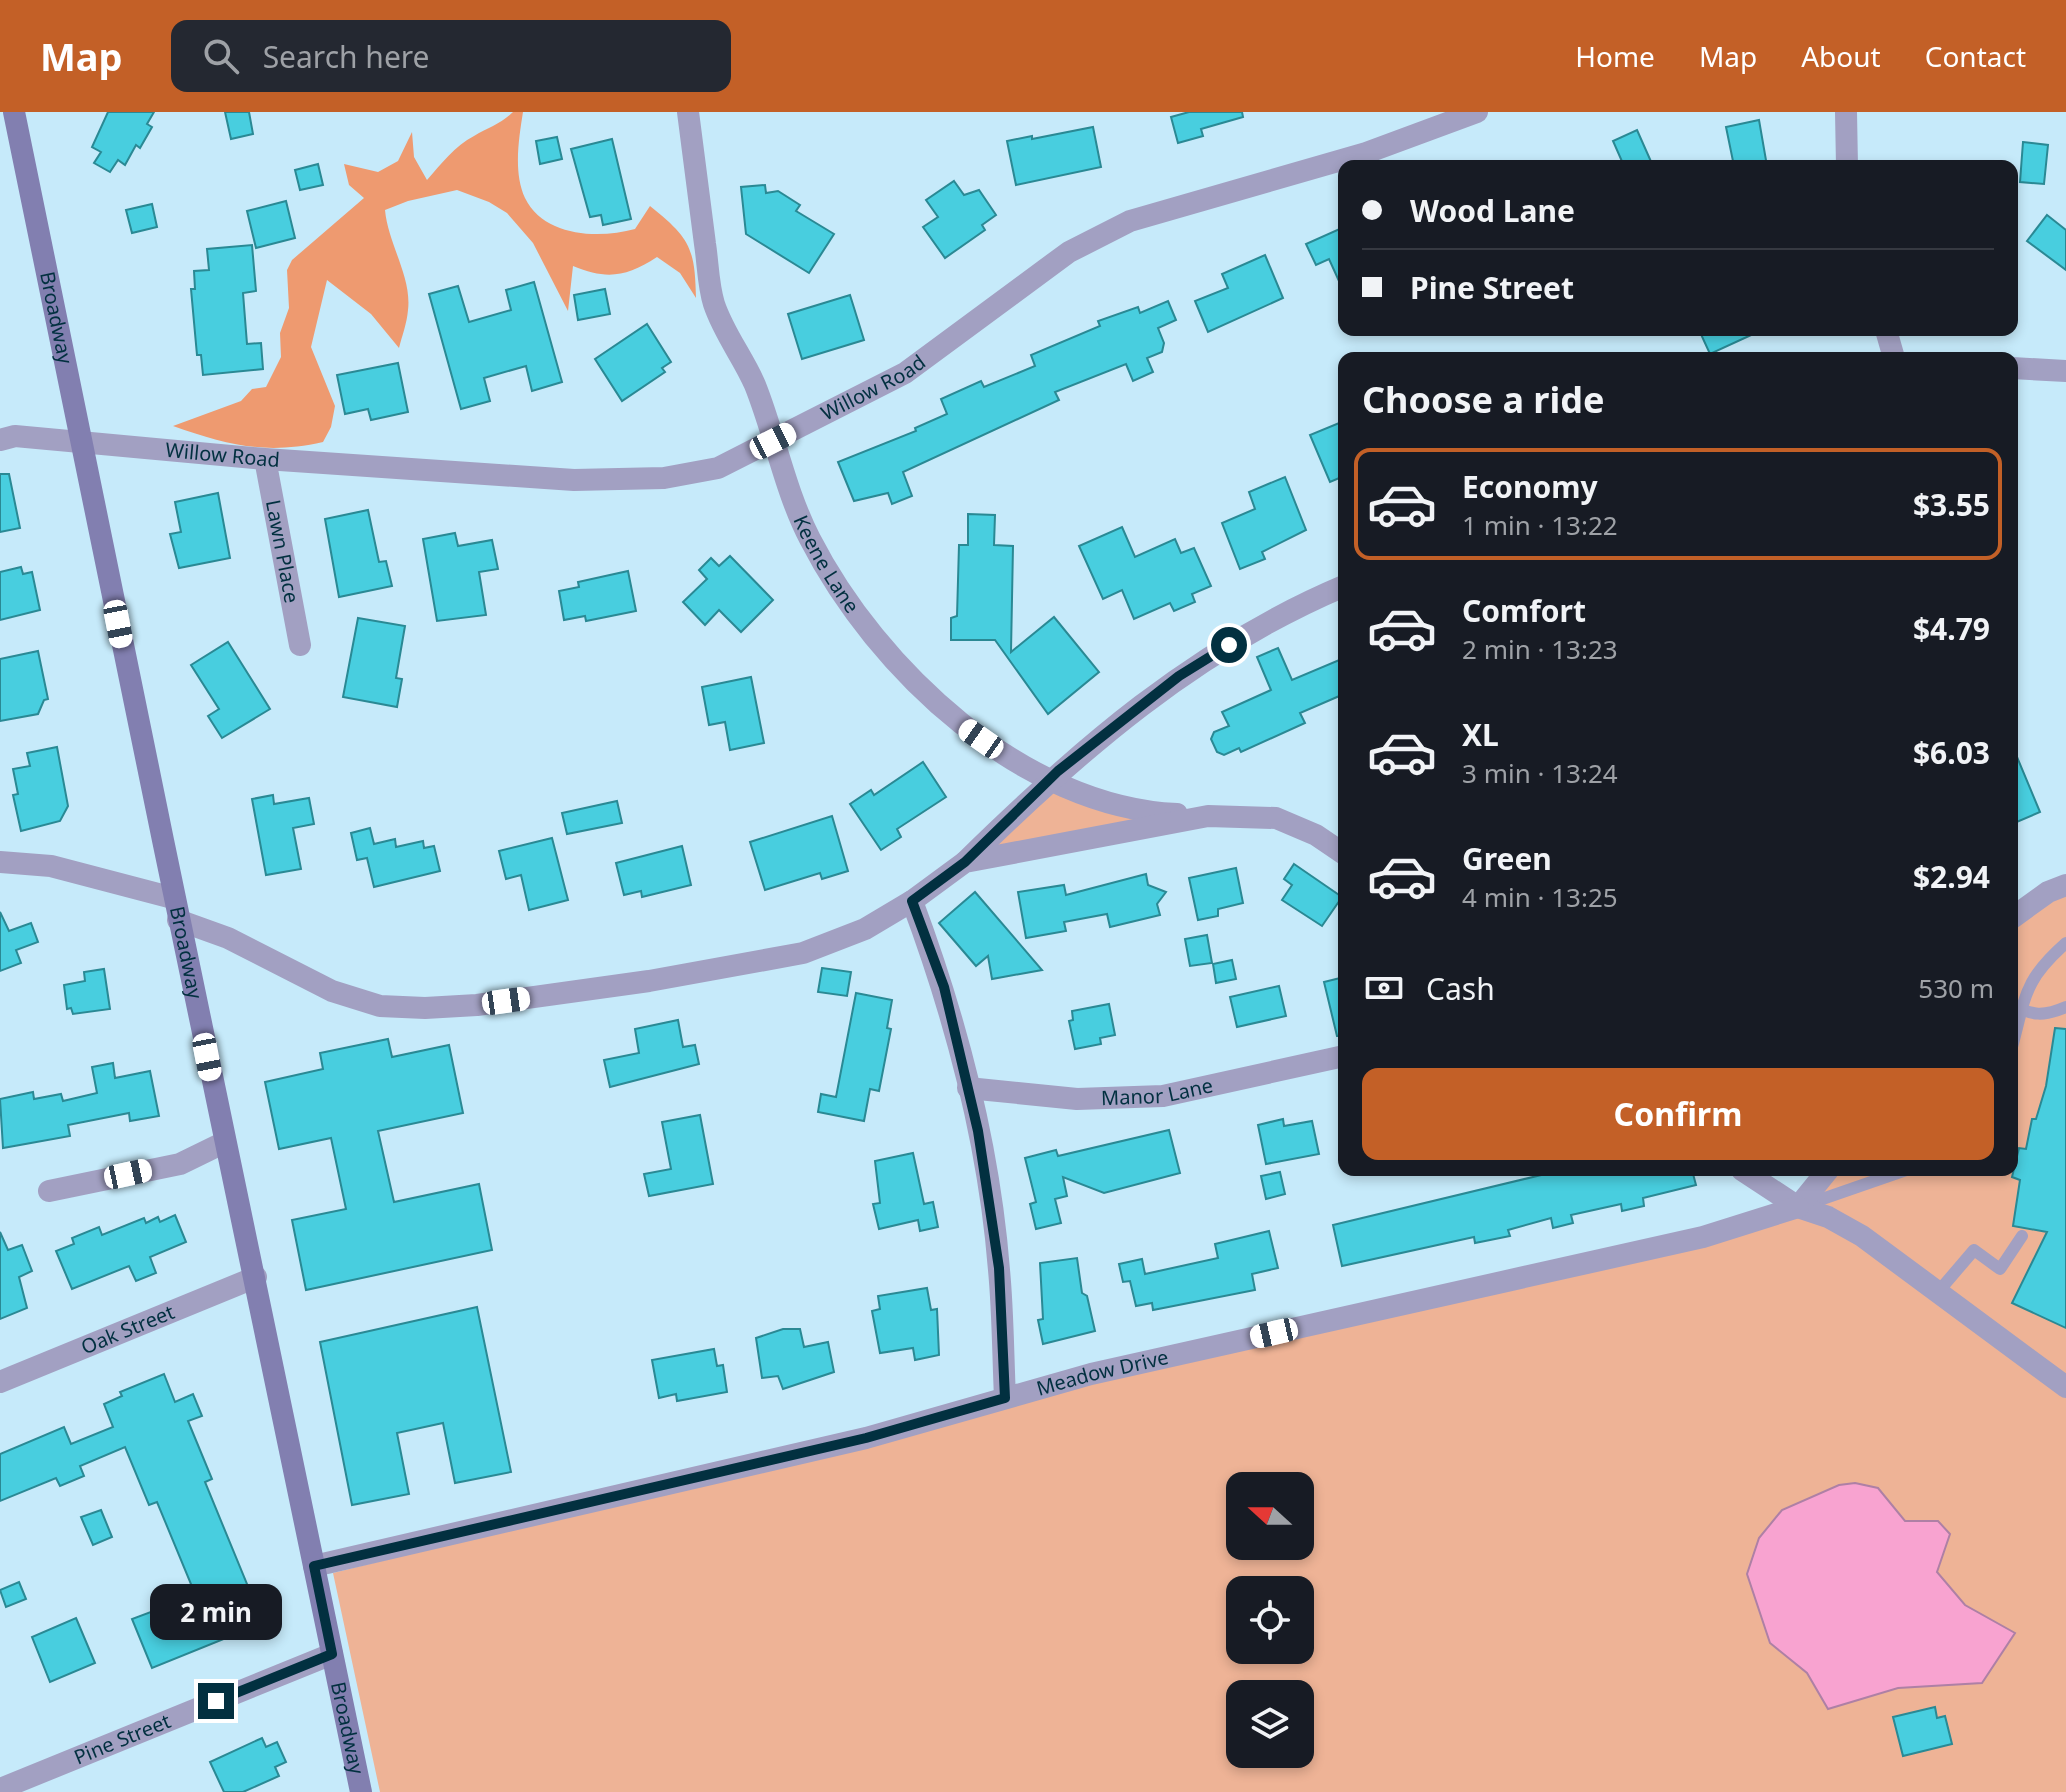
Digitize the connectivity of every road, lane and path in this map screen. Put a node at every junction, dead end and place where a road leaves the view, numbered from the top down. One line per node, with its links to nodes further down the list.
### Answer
1 (14, 112): 12 (main road, Broadway)
2 (688, 112): 11 (street, Keene Lane)
3 (1477, 112): 5 (street, Willow Road)
4 (1846, 112): 6 (street)
5 (1342, 160)
6 (1847, 160)
7 (1338, 161): 11 (street, Willow Road)
8 (2018, 368): 9 (street)
9 (2066, 371)
10 (0, 440): 12 (street, Willow Road)
11 (773, 441): 13 (street, Willow Road); 16 (street, Keene Lane)
12 (82, 442): 13 (street, Willow Road); 22 (main road, Broadway)
13 (265, 459): 15 (street, Lawn Place)
14 (1338, 589): 16 (street)
15 (300, 645)
16 (1049, 779): 17 (street, Keene Lane); 20 (street)
17 (1208, 816): 18 (street); 20 (street)
18 (1338, 850)
19 (0, 862): 22 (street)
20 (965, 862): 23 (street)
21 (2066, 885): 24 (street)
22 (173, 898): 25 (main road, Broadway)
23 (912, 901): 25 (street); 31 (street)
24 (2018, 914)
25 (178, 920): 32 (main road, Broadway)
26 (2066, 943): 27 (lane)
27 (2018, 1004)
28 (2018, 1006): 29 (lane)
29 (2066, 1007)
30 (1338, 1057): 31 (street, Manor Lane)
31 (968, 1088): 43 (street)
32 (223, 1143): 36 (street); 39 (main road, Broadway)
33 (1751, 1176): 37 (street)
34 (1823, 1176): 37 (street)
35 (1888, 1176): 37 (lane)
36 (49, 1191)
37 (1798, 1207): 40 (street); 43 (street, Meadow Drive)
38 (2022, 1236): 40 (lane)
39 (256, 1277): 41 (street, Oak Street); 44 (main road, Broadway)
40 (1938, 1292): 42 (street)
41 (0, 1382)
42 (2066, 1387)
43 (1005, 1398): 44 (street, Meadow Drive)
44 (314, 1566): 45 (main road, Broadway)
45 (332, 1654): 46 (street, Pine Street); 47 (main road, Broadway)
46 (0, 1789)
47 (361, 1792)

